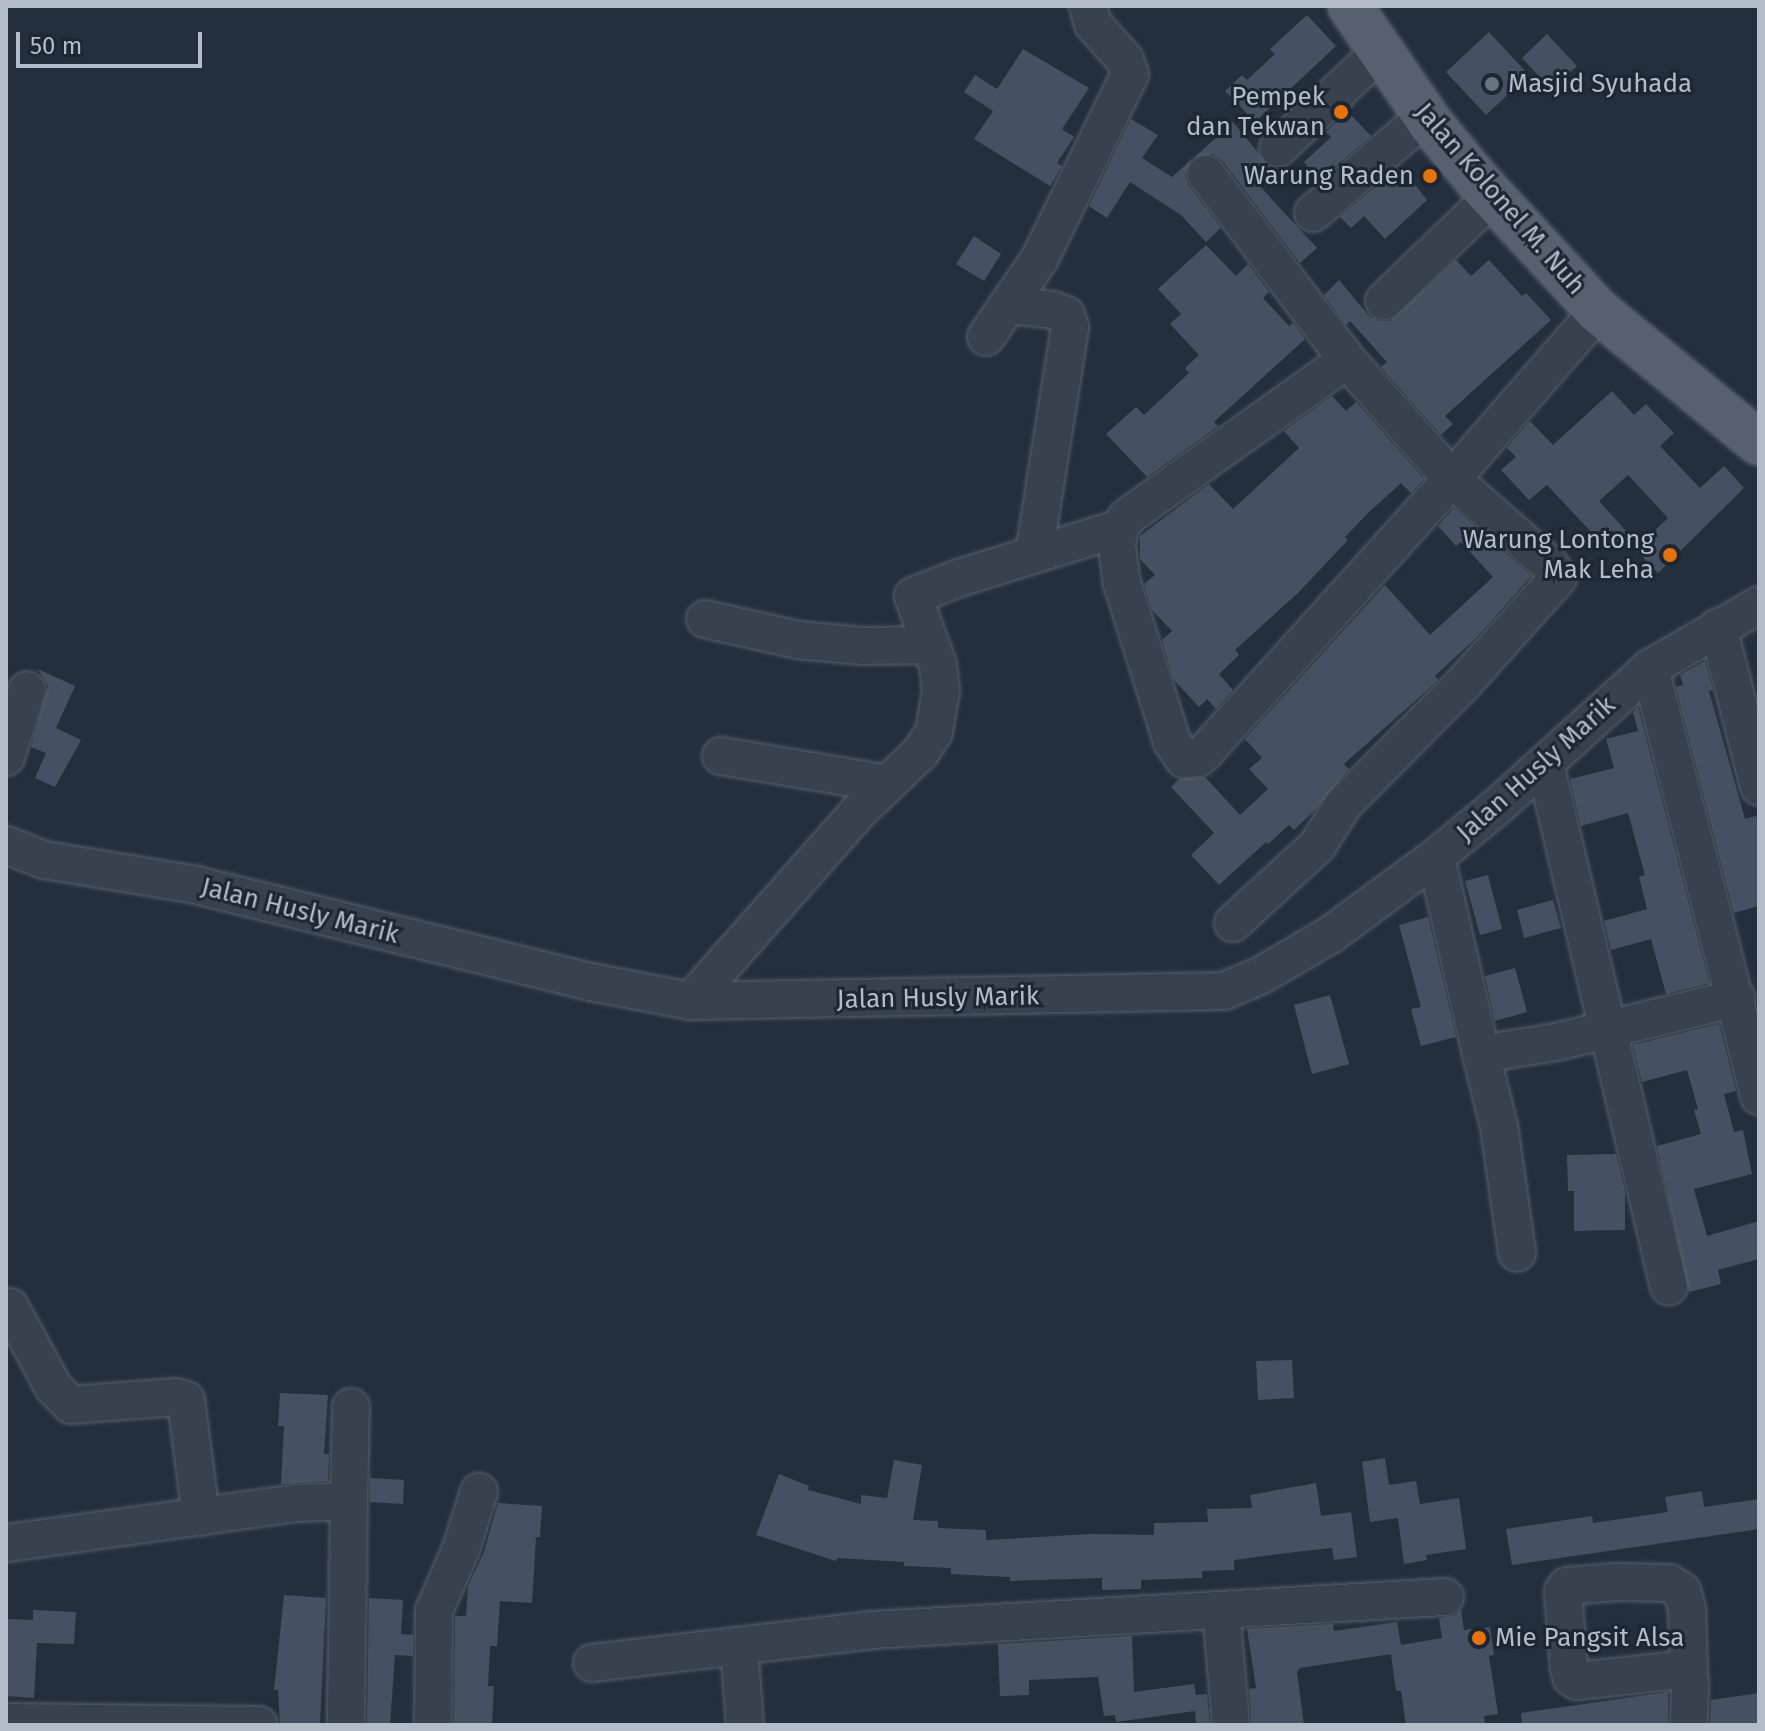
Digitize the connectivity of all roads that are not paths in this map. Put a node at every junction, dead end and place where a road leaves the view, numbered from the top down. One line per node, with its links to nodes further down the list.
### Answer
1 (1088, 6): 10 (street)
2 (1350, 6): 3 (main road, Jalan Kolonel M. Nuh)
3 (1380, 52): 4 (main road, Jalan Kolonel M. Nuh); 5 (street)
4 (1426, 116): 7 (main road, Jalan Kolonel M. Nuh); 8 (street)
5 (1278, 148)
6 (1206, 174): 13 (street)
7 (1493, 196): 9 (street); 11 (main road, Jalan Kolonel M. Nuh)
8 (1313, 213)
9 (1384, 301)
10 (1010, 305): 12 (street); 17 (street)
11 (1598, 311): 14 (main road, Jalan Kolonel M. Nuh); 15 (street)
12 (986, 337)
13 (1347, 360): 15 (street); 16 (street)
14 (1759, 443)
15 (1452, 479): 16 (street); 31 (street)
16 (1120, 528): 17 (street)
17 (1034, 554): 21 (street)
18 (1759, 605): 20 (street, Jalan Husly Marik)
19 (705, 619): 21 (street)
20 (1718, 627): 22 (street, Jalan Husly Marik); 28 (street)
21 (931, 645): 27 (street)
22 (1650, 668): 26 (street, Jalan Husly Marik); 32 (street)
23 (27, 690): 25 (street)
24 (721, 756): 27 (street)
25 (6, 757)
26 (1545, 764): 30 (street, Jalan Husly Marik); 34 (street)
27 (888, 784): 33 (street)
28 (1759, 787)
29 (6, 845): 33 (street, Jalan Husly Marik)
30 (1436, 857): 33 (street, Jalan Husly Marik); 35 (street)
31 (1233, 923)
32 (1737, 998): 34 (street); 36 (street)
33 (691, 1001)
34 (1610, 1029): 35 (street); 38 (street)
35 (1481, 1054): 37 (street)
36 (1759, 1096)
37 (1517, 1253)
38 (1669, 1287)
39 (10, 1307): 43 (street)
40 (351, 1407): 42 (street)
41 (479, 1492): 53 (street)
42 (349, 1501): 43 (street); 52 (street)
43 (201, 1517): 44 (street)
44 (8, 1543)
45 (1445, 1597): 46 (street)
46 (1221, 1610): 47 (street); 55 (street)
47 (739, 1646): 48 (street); 54 (street)
48 (592, 1663)
49 (1689, 1669): 56 (street)
50 (9, 1722): 51 (street)
51 (259, 1725)
52 (346, 1725)
53 (433, 1725)
54 (745, 1725)
55 (1231, 1725)
56 (1689, 1725)

